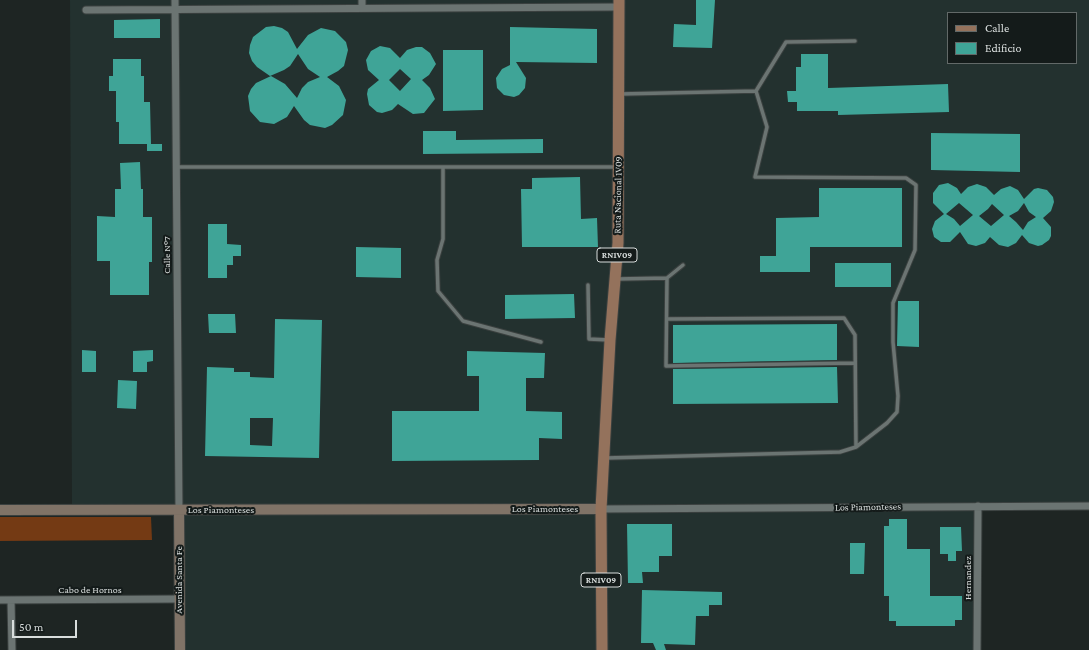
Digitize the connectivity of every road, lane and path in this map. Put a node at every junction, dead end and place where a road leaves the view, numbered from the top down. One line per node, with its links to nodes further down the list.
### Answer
1 (175, 0): 5 (street, Calle Nº7)
2 (362, 0): 4 (street)
3 (619, 4): 4 (street); 9 (main road, Ruta Nacional 1V09 / RN1V09)
4 (362, 8): 5 (street)
5 (175, 9): 6 (street); 10 (street, Calle Nº7)
6 (86, 10)
7 (855, 41): 8 (lane)
8 (756, 91): 9 (lane); 21 (lane)
9 (619, 94): 12 (main road, Ruta Nacional 1V09 / RN1V09)
10 (176, 167): 11 (lane); 27 (street, Calle Nº7)
11 (443, 167): 12 (lane); 19 (lane)
12 (619, 167): 15 (main road, Ruta Nacional 1V09 / RN1V09)
13 (683, 265): 14 (lane)
14 (667, 278): 15 (lane); 17 (lane)
15 (615, 279): 18 (main road, Ruta Nacional 1V09 / RN1V09)
16 (588, 285): 18 (lane)
17 (668, 319): 20 (lane); 20 (lane)
18 (610, 340): 22 (main road, Ruta Nacional 1V09 / RN1V09)
19 (541, 342)
20 (855, 363): 21 (lane)
21 (856, 447): 22 (lane)
22 (603, 458): 25 (main road, Ruta Nacional 1V09 / RN1V09)
23 (978, 506): 24 (street, Los Piamonteses); 25 (street, Los Piamonteses); 34 (street, Hernandez)
24 (1089, 506)
25 (601, 509): 27 (main road, Los Piamonteses); 33 (main road, RN1V09)
26 (0, 510): 27 (main road, Los Piamonteses)
27 (179, 510): 28 (main road, Avenida Santa Fe)
28 (180, 599): 30 (street, Cabo de Hornos); 32 (main road, Avenida Santa Fe)
29 (0, 600): 30 (street, Cabo de Hornos)
30 (11, 600): 31 (street)
31 (12, 650)
32 (180, 650)
33 (602, 650)
34 (977, 650)

